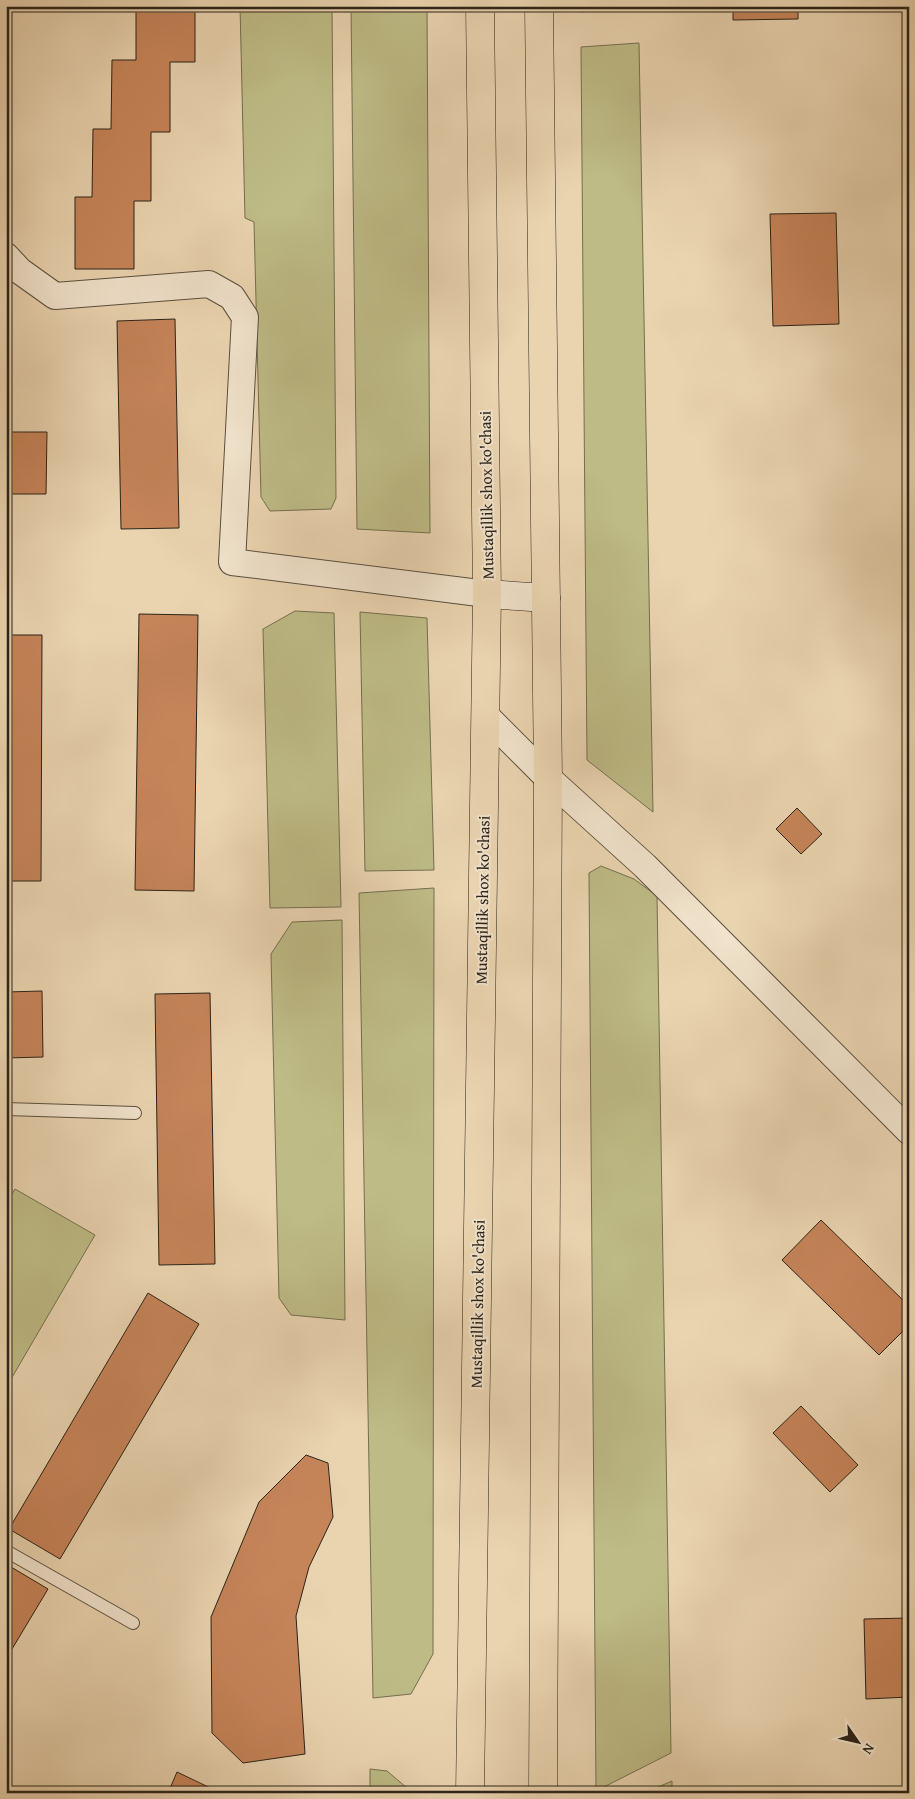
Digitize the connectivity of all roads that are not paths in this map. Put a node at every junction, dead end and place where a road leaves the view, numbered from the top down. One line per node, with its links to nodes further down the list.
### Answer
1 (480, 6): 4 (main road, Mustaqillik shox ko'chasi)
2 (539, 6): 5 (main road)
3 (6, 256): 4 (street)
4 (487, 594): 5 (main road); 6 (main road, Mustaqillik shox ko'chasi)
5 (546, 598): 7 (main road)
6 (485, 715): 7 (street); 13 (main road, Mustaqillik shox ko'chasi)
7 (548, 778): 10 (street); 14 (main road)
8 (6, 1109): 9 (lane)
9 (135, 1113)
10 (909, 1131)
11 (6, 1551): 12 (lane)
12 (133, 1622)
13 (470, 1793)
14 (543, 1793)

